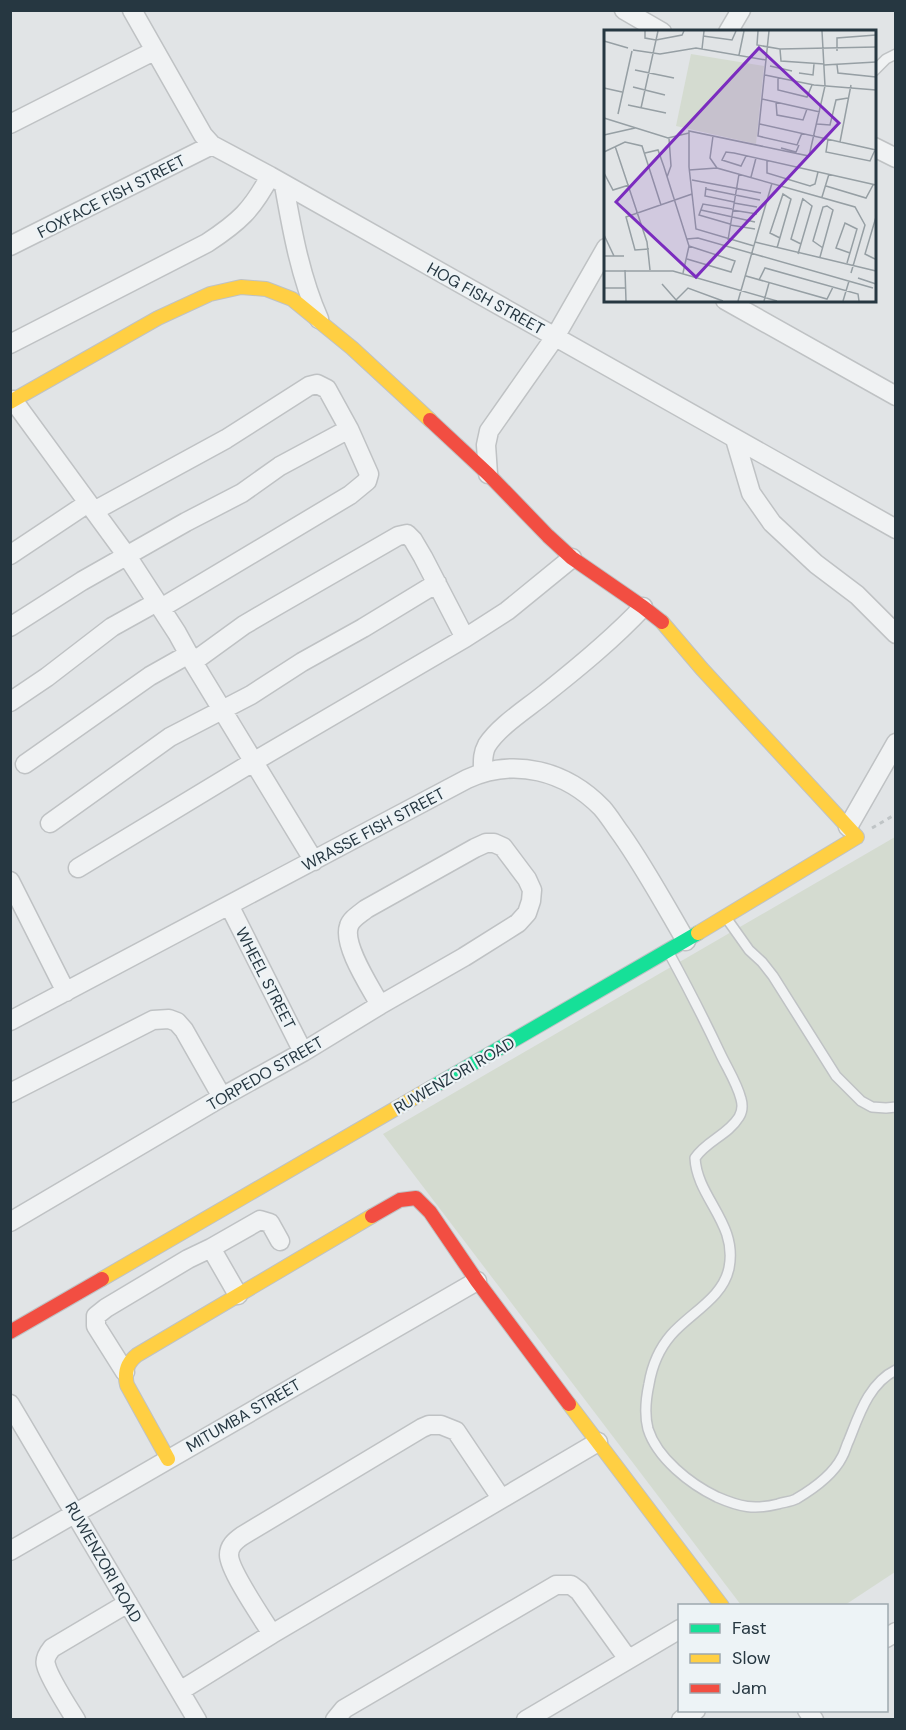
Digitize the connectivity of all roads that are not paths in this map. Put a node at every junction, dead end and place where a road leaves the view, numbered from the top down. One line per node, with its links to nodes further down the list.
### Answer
1 (132, 10): 6 (street, HOG FISH STREET)
2 (624, 10): 4 (street)
3 (741, 10): 5 (street)
4 (659, 30)
5 (730, 30)
6 (154, 51): 9 (street); 10 (street, HOG FISH STREET)
7 (896, 54): 8 (lane)
8 (876, 69)
9 (10, 124)
10 (212, 145): 13 (street, HOG FISH STREET); 14 (street, FOXFACE FISH STREET)
11 (876, 148): 12 (street)
12 (896, 158)
13 (277, 181): 17 (street); 18 (street, HOG FISH STREET); 19 (street)
14 (10, 246)
15 (604, 251): 18 (street)
16 (729, 302): 20 (street)
17 (321, 322): 21 (street); 24 (street)
18 (555, 337): 23 (street, HOG FISH STREET); 24 (street)
19 (10, 344)
20 (896, 396)
21 (12, 401): 25 (street)
22 (349, 429): 25 (street); 28 (street); 31 (street)
23 (735, 439): 26 (street, HOG FISH STREET); 34 (street)
24 (488, 474): 29 (street)
25 (91, 507): 27 (street); 28 (street)
26 (896, 529)
27 (10, 555)
28 (127, 556): 31 (street); 33 (street)
29 (572, 558): 32 (street); 35 (street)
30 (437, 583): 35 (street); 36 (street); 38 (street)
31 (159, 605): 36 (street); 37 (street)
32 (643, 607): 42 (street); 44 (street)
33 (10, 627)
34 (896, 634)
35 (465, 638): 40 (street)
36 (191, 658): 38 (street); 41 (street)
37 (10, 702)
38 (223, 709): 40 (street); 43 (street)
39 (896, 743): 44 (street)
40 (253, 762): 45 (street); 46 (street)
41 (25, 764)
42 (483, 772): 45 (street, WRASSE FISH STREET); 50 (street, WRASSE FISH STREET)
43 (50, 823)
44 (853, 832): 49 (street, RUWENZORI ROAD)
45 (314, 861): 48 (street, WRASSE FISH STREET)
46 (78, 868)
47 (10, 881): 52 (street)
48 (229, 905): 52 (street, WRASSE FISH STREET); 55 (street, WHEEL STREET)
49 (726, 917): 50 (street, RUWENZORI ROAD); 58 (lane)
50 (686, 940): 51 (street, RUWENZORI ROAD)
51 (668, 951): 64 (street, RUWENZORI ROAD); 65 (lane)
52 (66, 992): 54 (street, WRASSE FISH STREET)
53 (380, 1005): 53 (street, TORPEDO STREET); 55 (street, TORPEDO STREET)
54 (10, 1021)
55 (303, 1052): 57 (street, TORPEDO STREET)
56 (10, 1093): 57 (street)
57 (222, 1097): 59 (street, TORPEDO STREET)
58 (896, 1107)
59 (10, 1222)
60 (280, 1241): 61 (street)
61 (211, 1248): 63 (street); 66 (street)
62 (477, 1281): 63 (street); 68 (street); 69 (street, MITUMBA STREET)
63 (238, 1295): 66 (street)
64 (10, 1332)
65 (896, 1370)
66 (125, 1372): 69 (street)
67 (10, 1404): 71 (street, RUWENZORI ROAD)
68 (597, 1442): 70 (street); 74 (street)
69 (168, 1459): 71 (street, MITUMBA STREET)
70 (501, 1498): 76 (street); 76 (street)
71 (75, 1513): 72 (street, MITUMBA STREET); 73 (street, RUWENZORI ROAD)
72 (10, 1551)
73 (128, 1603): 78 (street, RUWENZORI ROAD); 79 (street)
74 (720, 1604)
75 (678, 1630): 77 (street)
76 (272, 1634): 78 (street)
77 (628, 1659): 81 (street); 82 (street)
78 (180, 1691): 80 (street, RUWENZORI ROAD)
79 (76, 1719)
80 (197, 1719)
81 (335, 1719)
82 (526, 1719)

